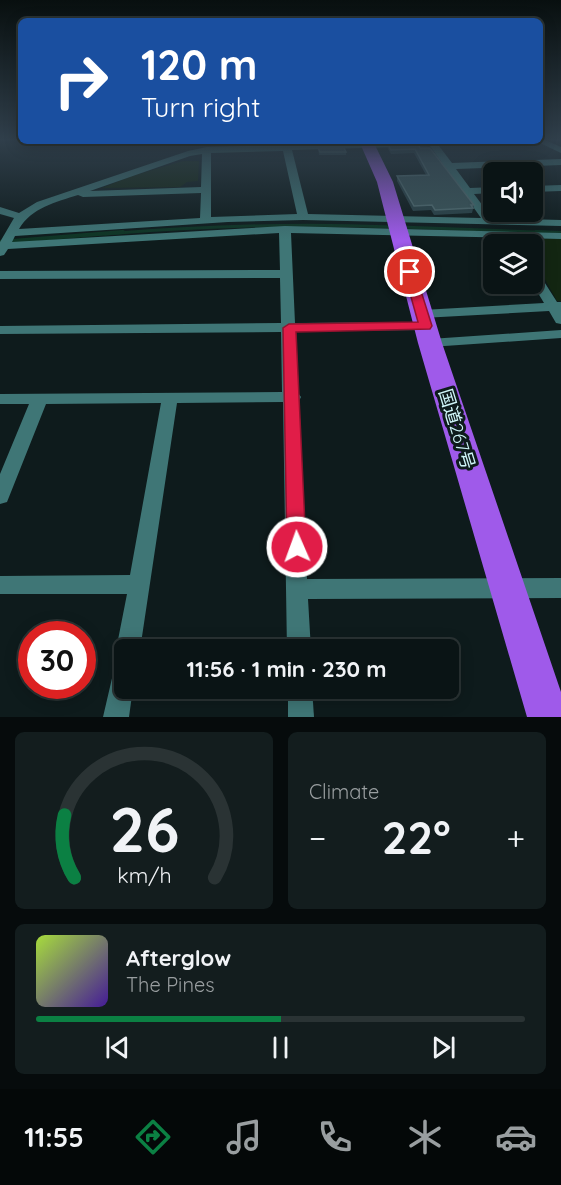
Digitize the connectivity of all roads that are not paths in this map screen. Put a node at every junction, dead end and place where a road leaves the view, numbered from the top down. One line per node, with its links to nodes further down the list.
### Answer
1 (131, 173): 11 (street)
2 (205, 173): 8 (street)
3 (293, 173): 15 (street)
4 (381, 173): 20 (highway, 国道267号)
5 (456, 173): 10 (street)
6 (561, 188): 7 (street)
7 (543, 189)
8 (204, 190): 11 (street); 17 (street)
9 (483, 190): 10 (street)
10 (467, 191): 13 (street)
11 (68, 195): 14 (street)
12 (0, 210): 14 (street)
13 (483, 213)
14 (20, 217): 25 (street)
15 (303, 217): 17 (street); 20 (street)
16 (483, 220): 20 (street)
17 (205, 221): 25 (street)
18 (537, 222): 19 (street)
19 (561, 223)
20 (396, 225): 21 (street); 22 (street); 32 (highway, 国道267号)
21 (285, 229): 25 (street); 26 (street)
22 (483, 236)
23 (561, 236): 24 (street)
24 (543, 238)
25 (4, 243)
26 (287, 274): 27 (street); 31 (street)
27 (0, 275)
28 (543, 287): 29 (street)
29 (557, 307): 30 (street); 32 (street)
30 (561, 320)
31 (289, 328): 32 (street); 33 (street); 35 (street)
32 (426, 328): 34 (street); 42 (highway, 国道267号)
33 (0, 330)
34 (561, 334)
35 (293, 397): 36 (street); 44 (street)
36 (170, 398): 38 (street); 40 (street)
37 (0, 399): 38 (street)
38 (39, 399): 39 (street)
39 (0, 497)
40 (139, 584): 41 (street); 45 (street)
41 (0, 585)
42 (508, 588): 43 (street); 44 (street); 51 (highway, 国道267号)
43 (561, 588)
44 (298, 589): 46 (street)
45 (130, 639)
46 (299, 639)
47 (119, 699): 49 (street)
48 (300, 699): 50 (street)
49 (116, 717)
50 (301, 717)
51 (548, 717)

